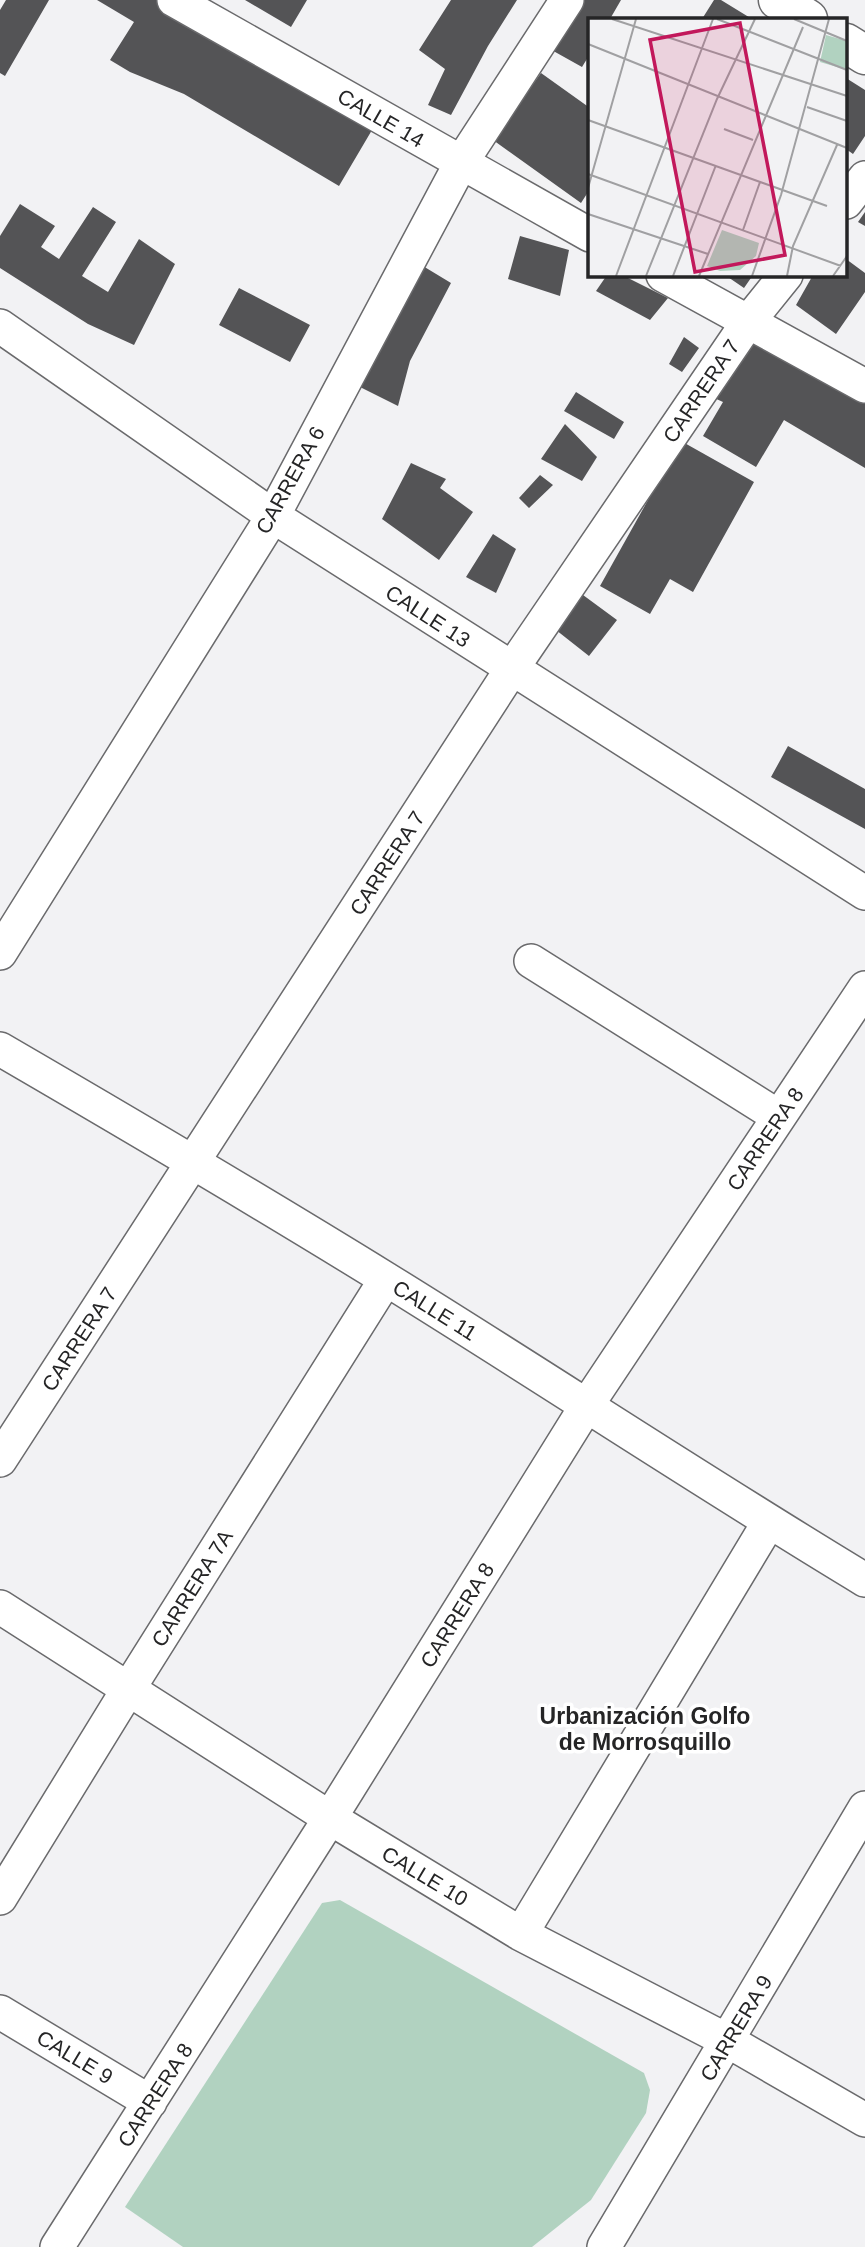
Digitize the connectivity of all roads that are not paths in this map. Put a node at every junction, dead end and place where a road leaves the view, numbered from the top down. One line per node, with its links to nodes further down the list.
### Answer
1 (174, 0): 7 (street, CALLE 14)
2 (567, 0): 7 (street, CARRERA 6)
3 (778, 0): 4 (street)
4 (806, 18)
5 (848, 44): 6 (street)
6 (865, 55)
7 (461, 163): 10 (street, CALLE 14); 16 (street, CARRERA 6)
8 (865, 178): 9 (street)
9 (848, 199)
10 (588, 233)
11 (665, 276): 13 (street)
12 (785, 276): 13 (street, CARRERA 7)
13 (748, 321): 15 (street); 17 (street, CARRERA 7)
14 (0, 326): 16 (street, CALLE 13)
15 (865, 386)
16 (272, 516): 17 (street, CALLE 13); 19 (street, CARRERA 6)
17 (511, 670): 18 (street, CALLE 13); 24 (street, CARRERA 7)
18 (865, 893)
19 (0, 953)
20 (531, 961): 23 (street)
21 (865, 988): 23 (street, CARRERA 8)
22 (0, 1049): 24 (street, CALLE 11)
23 (779, 1117): 26 (street, CARRERA 8)
24 (194, 1162): 25 (street, CALLE 11); 27 (street, CARRERA 7)
25 (386, 1279): 26 (street, CALLE 11); 31 (street, CARRERA 7A)
26 (587, 1405): 28 (street, CALLE 11); 33 (street, CARRERA 8)
27 (0, 1460)
28 (769, 1522): 29 (street, CALLE 11); 35 (street)
29 (865, 1580)
30 (0, 1608): 31 (street, CALLE 10)
31 (129, 1688): 33 (street, CALLE 10); 34 (street, CARRERA 7A)
32 (865, 1808): 37 (street, CARRERA 9)
33 (330, 1818): 35 (street, CALLE 10); 38 (street, CARRERA 8)
34 (0, 1898)
35 (521, 1934): 37 (street, CALLE 10)
36 (0, 2012): 38 (street, CALLE 9)
37 (729, 2041): 39 (street, CALLE 10); 41 (street, CARRERA 9)
38 (150, 2102): 40 (street, CARRERA 8)
39 (865, 2120)
40 (57, 2247)
41 (604, 2247)

